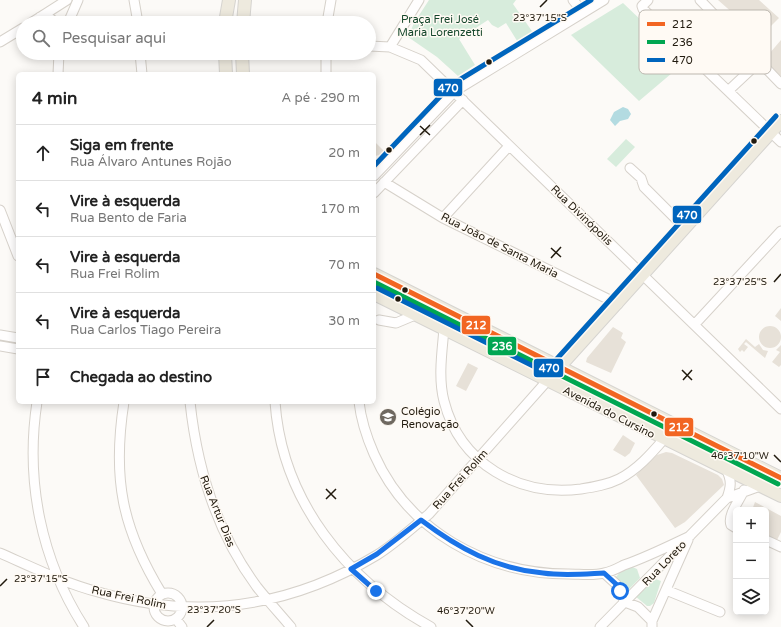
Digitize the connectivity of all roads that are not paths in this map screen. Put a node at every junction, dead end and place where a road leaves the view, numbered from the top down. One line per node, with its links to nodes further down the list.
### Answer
1 (66, 0): 15 (street)
2 (78, 0): 16 (street)
3 (134, 0): 17 (street)
4 (229, 0): 18 (main road)
5 (245, 0): 19 (main road)
6 (331, 0): 20 (street)
7 (419, 0): 24 (street)
8 (573, 0): 14 (street)
9 (604, 0): 14 (street)
10 (648, 0): 12 (street)
11 (700, 0): 13 (street)
12 (644, 10)
13 (709, 10)
14 (582, 12): 40 (street)
15 (43, 16)
16 (71, 16)
17 (137, 16)
18 (226, 16)
19 (243, 16)
20 (328, 16)
21 (16, 32): 22 (street)
22 (0, 42)
23 (376, 46): 24 (street, Rua Divinópolis)
24 (390, 47): 40 (street, Rua Divinópolis)
25 (59, 60): 30 (street)
26 (141, 60): 31 (street)
27 (225, 60): 32 (main road)
28 (242, 60): 33 (main road)
29 (326, 60): 34 (street)
30 (58, 72)
31 (142, 72)
32 (226, 72)
33 (243, 72)
34 (326, 72)
35 (711, 74): 39 (street)
36 (746, 74): 39 (street)
37 (771, 74): 38 (street)
38 (781, 84)
39 (728, 91): 43 (street)
40 (454, 92): 41 (street, Rua Divinópolis); 47 (street)
41 (463, 100): 45 (street, Rua Divinópolis); 48 (street)
42 (781, 121): 43 (main road, Rua Frei Rolim)
43 (771, 132): 44 (street); 52 (main road, Rua Frei Rolim)
44 (781, 142)
45 (509, 146): 51 (street); 56 (street, Rua Divinópolis)
46 (630, 168): 52 (street)
47 (376, 172)
48 (384, 182): 49 (street); 51 (street, Rua João de Santa Maria)
49 (376, 191)
50 (0, 210): 54 (street)
51 (443, 218): 58 (street, Rua João de Santa Maria)
52 (685, 228): 56 (main road, Rua Frei Rolim)
53 (781, 231): 61 (street)
54 (16, 251)
55 (376, 275): 67 (main road, Avenida do Cursino)
56 (644, 275): 58 (main road, Rua Frei Rolim); 61 (street, Rua Divinópolis)
57 (376, 296): 59 (main road, Avenida do Cursino)
58 (618, 304): 67 (main road, Rua Frei Rolim)
59 (415, 315): 60 (street); 62 (main road, Avenida do Cursino)
60 (379, 320)
61 (696, 324): 74 (street, Rua Divinópolis)
62 (444, 329): 68 (main road, Avenida do Cursino); 76 (street)
63 (0, 335): 64 (street)
64 (16, 338)
65 (0, 346): 66 (street)
66 (16, 349)
67 (558, 368): 68 (main road, Rua Frei Rolim); 78 (main road, Avenida do Cursino)
68 (547, 381): 75 (main road, Avenida do Cursino); 76 (street, Rua Frei Rolim)
69 (37, 404): 93 (street)
70 (124, 404): 95 (street)
71 (190, 404): 96 (street, Rua Artur Dias)
72 (274, 404): 91 (street)
73 (359, 404): 85 (street)
74 (781, 409)
75 (664, 439): 76 (street); 77 (main road, Avenida do Cursino)
76 (478, 458): 85 (street, Rua Frei Rolim)
77 (726, 469): 79 (main road, Avenida do Cursino); 82 (street)
78 (781, 478)
79 (760, 486): 80 (street, Rua Loreto); 81 (main road, Avenida do Cursino)
80 (744, 490): 82 (street, Rua Loreto); 83 (street)
81 (781, 496)
82 (727, 498): 87 (street, Rua Loreto)
83 (736, 507)
84 (733, 512): 86 (street)
85 (421, 520): 91 (street, Rua Frei Rolim); 92 (street)
86 (733, 526)
87 (690, 536): 92 (street); 94 (street); 97 (street, Rua Loreto)
88 (769, 541): 89 (street)
89 (781, 547)
90 (0, 553): 93 (street, Rua Frei Rolim)
91 (351, 569): 96 (street, Rua Frei Rolim); 106 (street)
92 (604, 573): 97 (street)
93 (58, 578): 98 (street, Rua Frei Rolim); 103 (street)
94 (666, 590): 100 (street); 102 (street)
95 (162, 594): 98 (street); 99 (street)
96 (268, 600): 99 (street, Rua Frei Rolim); 105 (street, Rua Artur Dias)
97 (625, 602): 102 (street); 107 (street, Rua Loreto)
98 (154, 605): 99 (street, Rua Frei Rolim); 101 (street)
99 (183, 607): 101 (street)
100 (720, 612)
101 (176, 618): 104 (street)
102 (652, 624)
103 (84, 627)
104 (182, 627)
105 (291, 627)
106 (431, 627)
107 (600, 627)

